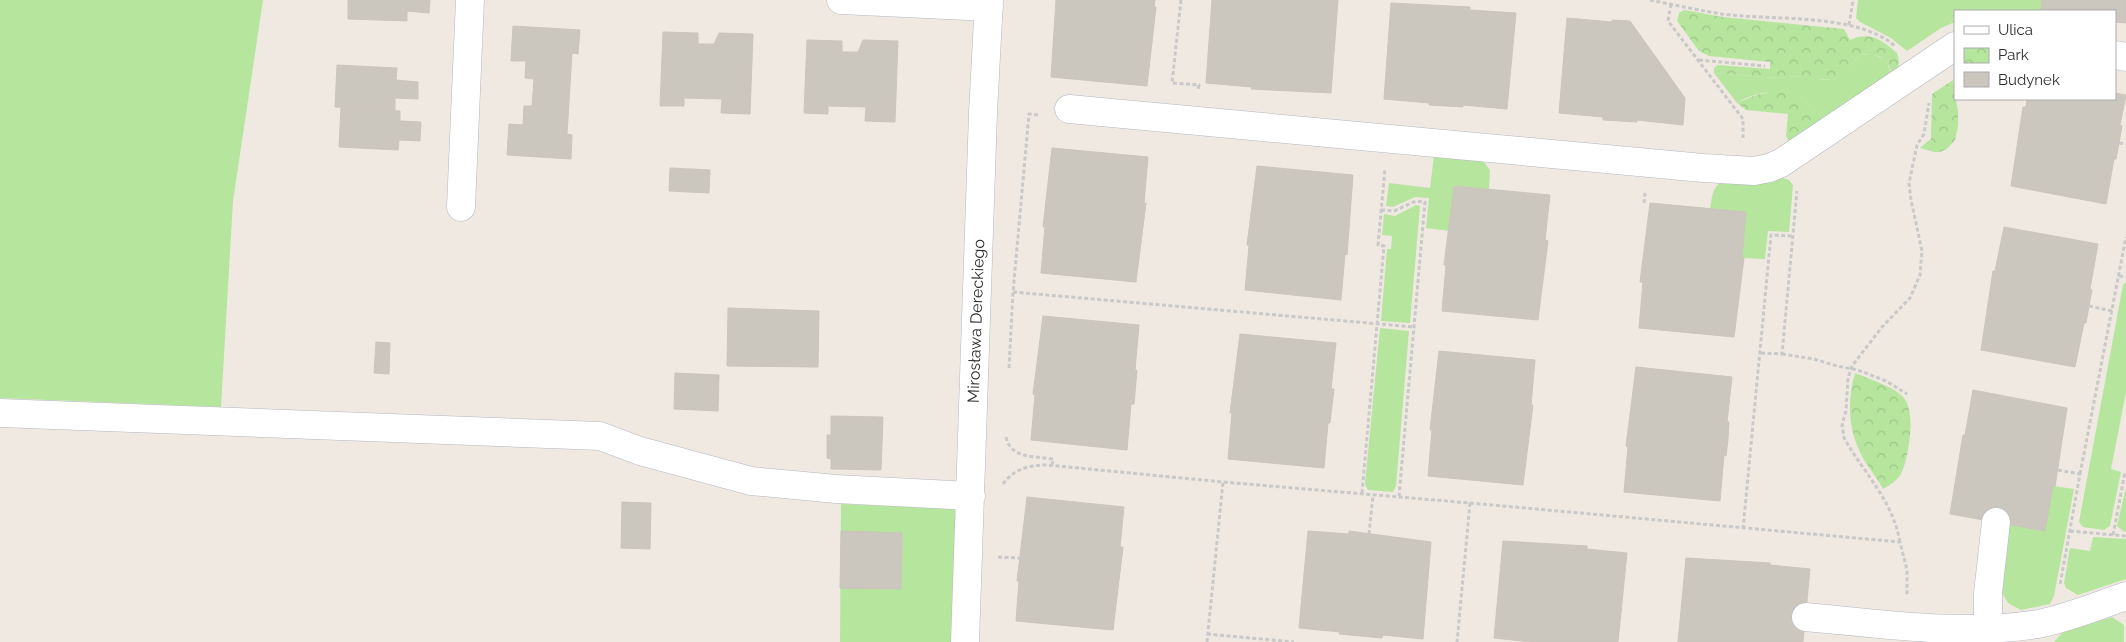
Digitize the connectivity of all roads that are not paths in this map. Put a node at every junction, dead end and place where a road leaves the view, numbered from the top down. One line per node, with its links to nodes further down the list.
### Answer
1 (470, 0): 6 (lane)
2 (841, 0): 3 (lane)
3 (989, 3): 8 (lane, Mirosława Dereckiego)
4 (1954, 47): 5 (lane)
5 (1069, 109)
6 (461, 207)
7 (0, 413): 8 (lane)
8 (971, 496): 13 (lane, Mirosława Dereckiego)
9 (1996, 522): 12 (lane)
10 (2126, 596): 12 (lane)
11 (1806, 617): 12 (lane)
12 (1988, 630)
13 (965, 642)

